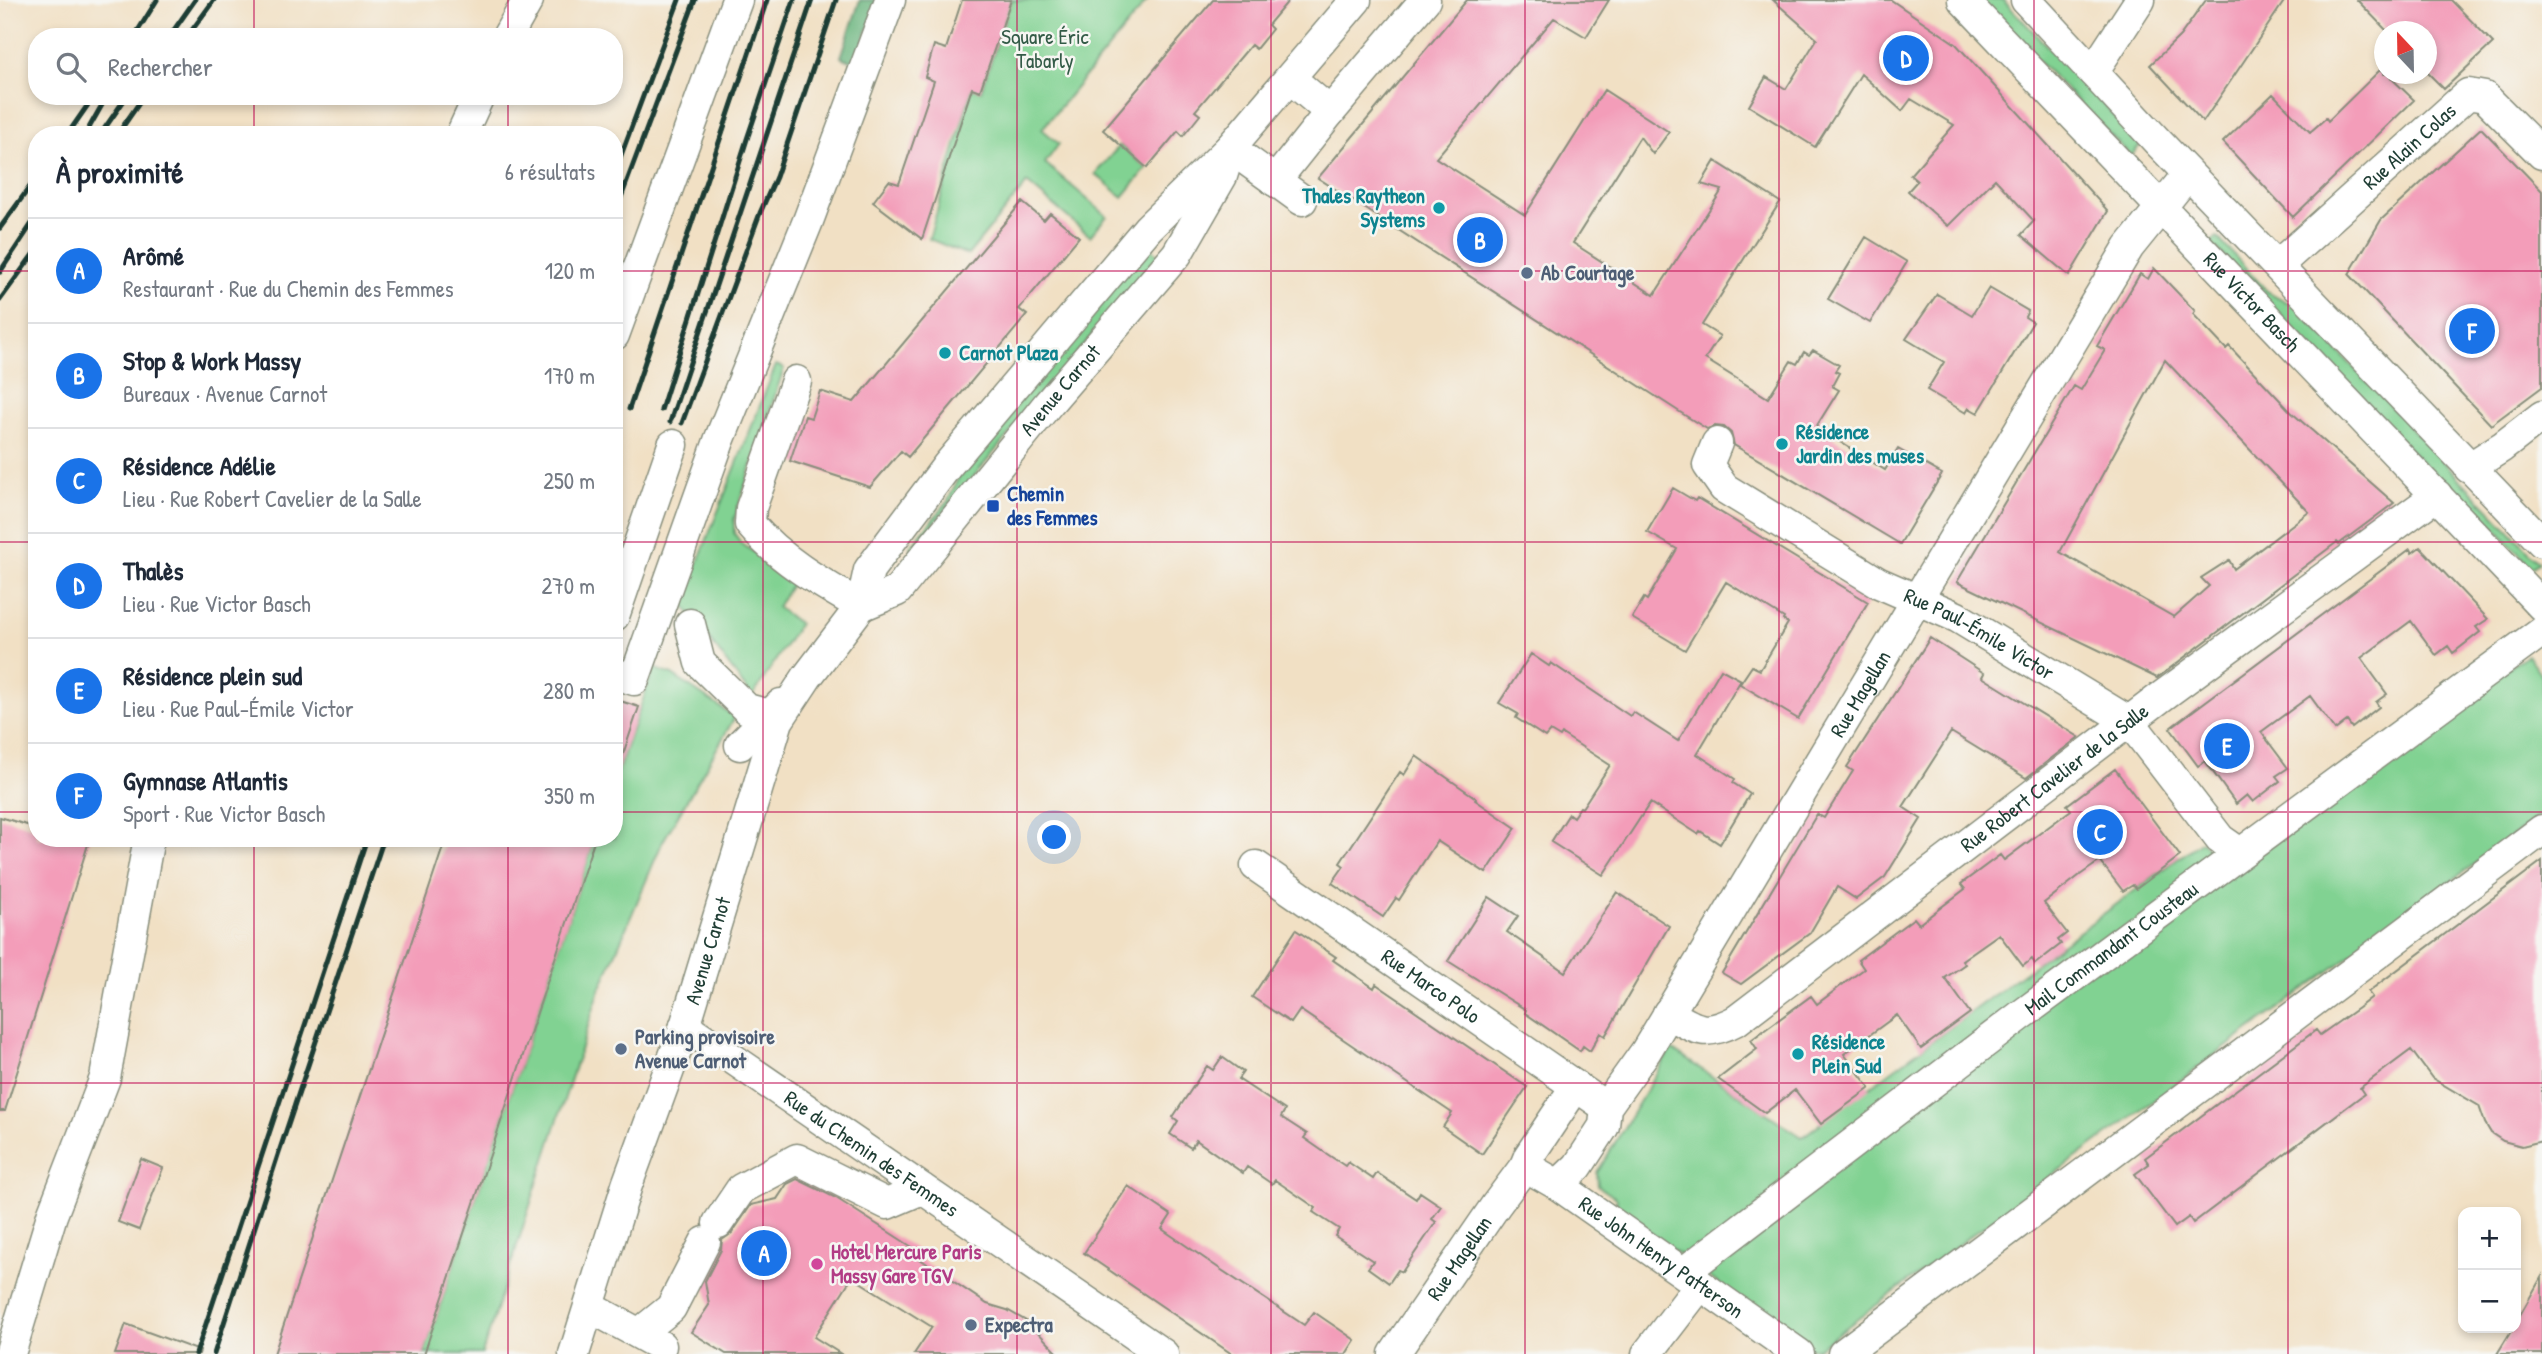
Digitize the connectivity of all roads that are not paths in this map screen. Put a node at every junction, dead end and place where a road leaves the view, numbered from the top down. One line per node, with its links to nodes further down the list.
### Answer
1 (528, 0): 9 (street)
2 (737, 0): 22 (street)
3 (890, 0): 37 (street)
4 (1356, 0): 11 (street, Avenue Carnot)
5 (1425, 0): 13 (street)
6 (1963, 0): 20 (street, Rue Victor Basch)
7 (2026, 0): 10 (street, Rue Victor Basch)
8 (2140, 0): 10 (street)
9 (512, 28)
10 (2093, 72): 17 (street, Rue Victor Basch)
11 (1290, 78): 13 (street); 15 (street, Avenue Carnot)
12 (475, 105): 14 (street)
13 (1330, 112): 18 (street)
14 (465, 126)
15 (1230, 148): 18 (street); 32 (street, Avenue Carnot)
16 (2542, 154): 21 (street, Rue Alain Colas)
17 (2188, 174): 20 (street, Rue Magellan); 21 (street, Rue Victor Basch)
18 (1275, 181): 19 (street)
19 (1302, 200)
20 (2162, 207): 28 (street, Rue Victor Basch); 31 (street, Rue Magellan)
21 (2278, 265): 27 (street, Rue Victor Basch)
22 (623, 310)
23 (796, 381): 32 (street)
24 (2542, 416): 27 (street)
25 (1717, 443): 31 (street, Rue Paul-Émile Victor)
26 (673, 445): 30 (street)
27 (2469, 468): 29 (street, Rue Victor Basch)
28 (2437, 495): 33 (street, Rue Victor Basch); 41 (street, Rue Robert Cavelier de la Salle)
29 (2542, 542)
30 (623, 590)
31 (1918, 598): 41 (street, Rue Paul-Émile Victor); 47 (street, Rue Magellan)
32 (861, 606): 39 (street, Avenue Carnot)
33 (2542, 606)
34 (690, 624): 40 (street)
35 (623, 628): 37 (street)
36 (2542, 631): 45 (street, Mail Commandant Cousteau)
37 (650, 637): 38 (street)
38 (623, 676)
39 (800, 687): 40 (street); 48 (street, Avenue Carnot)
40 (769, 715): 42 (street)
41 (2130, 722): 45 (street, Rue Paul-Émile Victor); 47 (street, Rue Robert Cavelier de la Salle)
42 (740, 745)
43 (2542, 830): 64 (street)
44 (147, 847): 58 (street)
45 (2240, 853): 56 (street, Mail Commandant Cousteau)
46 (1256, 866): 49 (street, Rue Marco Polo)
47 (1668, 1013): 50 (street, Rue Magellan)
48 (685, 1026): 54 (street, Rue du Chemin des Femmes); 57 (street, Avenue Carnot)
49 (1576, 1086): 50 (street, Rue Marco Polo); 51 (street, Rue Magellan)
50 (1606, 1107): 52 (street, Rue Magellan)
51 (1525, 1166): 52 (street); 61 (street, Rue Magellan)
52 (1558, 1185): 56 (street, Rue John Henry Patterson)
53 (741, 1189): 54 (street); 55 (street); 55 (street)
54 (922, 1189): 60 (street, Rue du Chemin des Femmes)
55 (688, 1276): 57 (street)
56 (1692, 1279): 62 (street, Mail Commandant Cousteau); 63 (street, Rue John Henry Patterson)
57 (590, 1307): 59 (street, Avenue Carnot)
58 (10, 1354)
59 (574, 1354)
60 (1163, 1354)
61 (1394, 1354)
62 (1647, 1354)
63 (1800, 1354)
64 (1843, 1354)

